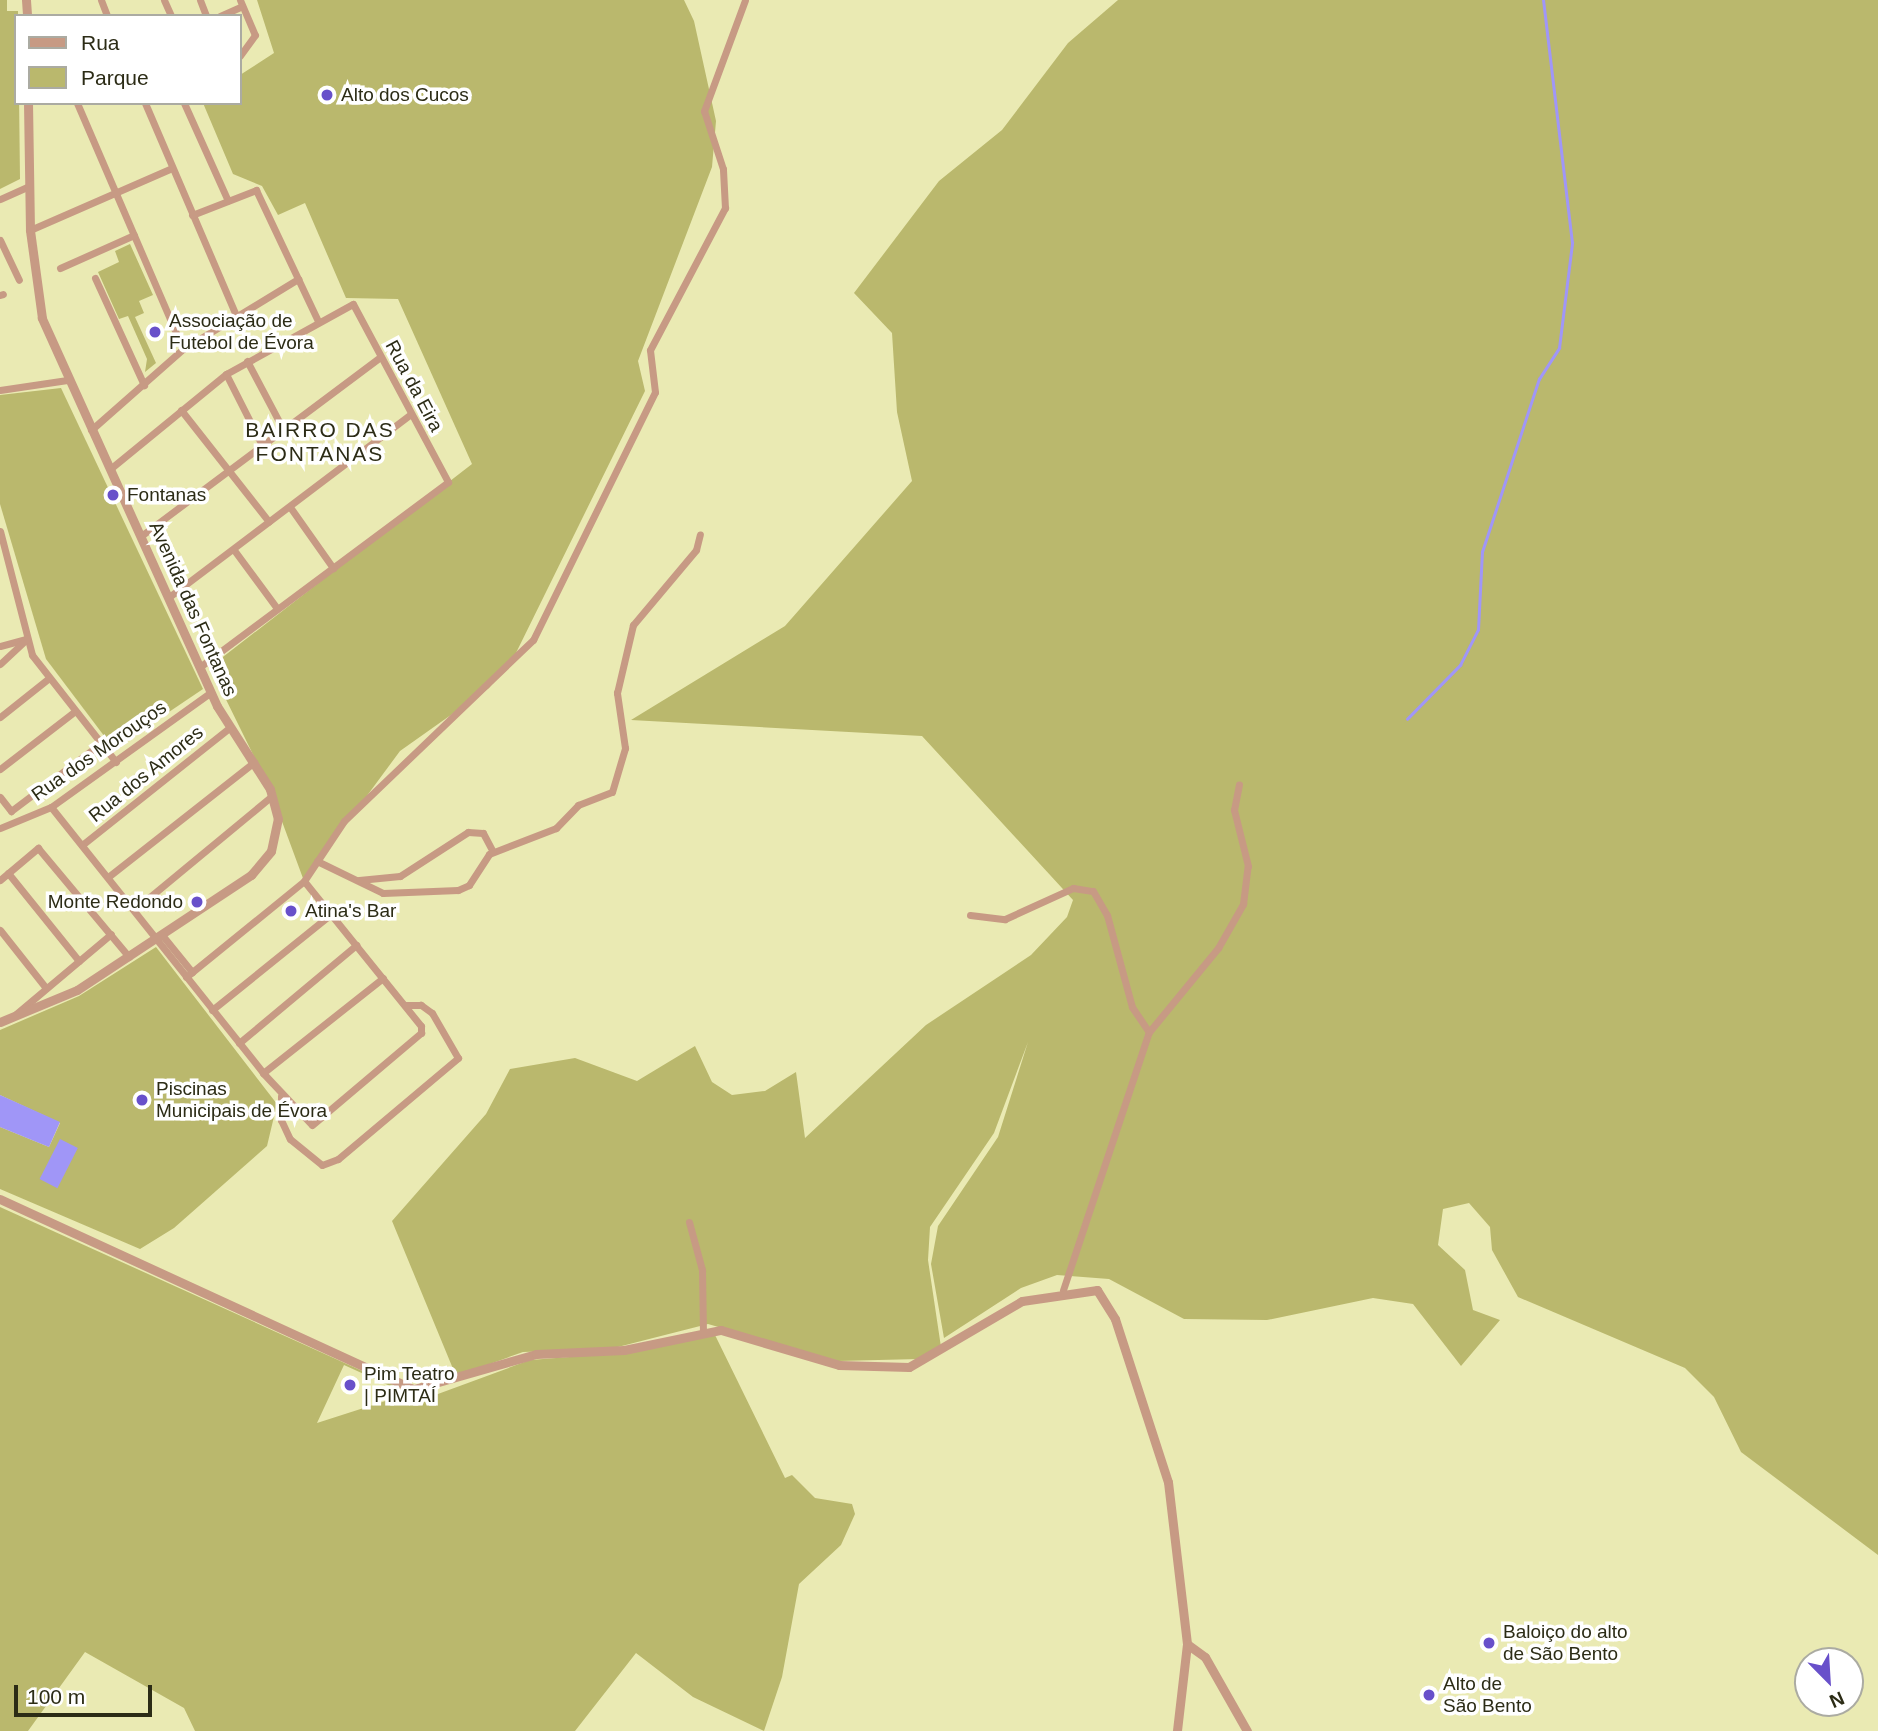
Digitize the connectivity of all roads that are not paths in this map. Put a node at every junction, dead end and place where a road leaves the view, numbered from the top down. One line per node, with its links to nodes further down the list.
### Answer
1 (745, 0): 67 (street)
2 (241, 3): 3 (street); 4 (street)
3 (223, 14)
4 (242, 52)
5 (28, 105): 10 (street, Avenida das Fontanas)
6 (78, 105): 11 (street)
7 (146, 105): 9 (street)
8 (185, 105): 13 (street)
9 (172, 168): 11 (street); 14 (street)
10 (29, 186): 12 (street); 15 (street, Avenida das Fontanas)
11 (115, 192): 15 (street); 16 (street)
12 (0, 199)
13 (228, 201): 14 (street); 20 (street)
14 (192, 215): 22 (street)
15 (30, 230): 28 (street, Avenida das Fontanas)
16 (134, 235): 18 (street); 24 (street)
17 (0, 240): 21 (street)
18 (60, 268)
19 (95, 278): 29 (street)
20 (298, 279): 22 (street); 23 (street)
21 (19, 280)
22 (236, 315): 24 (street)
23 (318, 321): 25 (street, Rua da Eira); 26 (street)
24 (184, 349): 29 (street)
25 (380, 357): 32 (street, Rua da Eira); 33 (street)
26 (247, 361): 27 (street); 33 (street)
27 (226, 373): 31 (street); 35 (street)
28 (67, 380): 30 (street); 34 (street, Avenida das Fontanas)
29 (144, 385): 34 (street)
30 (0, 390)
31 (181, 410): 36 (street); 37 (street)
32 (410, 415): 38 (street); 44 (street, Rua da Eira)
33 (284, 429): 35 (street)
34 (91, 430): 36 (street, Avenida das Fontanas)
35 (262, 445): 37 (street)
36 (110, 469): 42 (street, Avenida das Fontanas)
37 (230, 470): 39 (street); 42 (street)
38 (289, 507): 39 (street); 44 (street)
39 (269, 522): 43 (street)
40 (0, 531): 47 (street)
41 (700, 534): 66 (street)
42 (141, 536): 45 (street, Avenida das Fontanas)
43 (234, 550): 45 (street); 46 (street)
44 (333, 568): 46 (street)
45 (169, 597): 50 (street, Avenida das Fontanas)
46 (276, 607): 50 (street)
47 (27, 639): 48 (street); 49 (street); 51 (street)
48 (0, 646)
49 (0, 664)
50 (200, 667): 52 (street, Avenida das Fontanas)
51 (48, 679): 53 (street); 54 (street)
52 (211, 692): 55 (street, Avenida das Fontanas); 57 (street, Rua dos Morouços)
53 (75, 711): 56 (street); 59 (street)
54 (0, 717)
55 (229, 728): 58 (street, Avenida das Fontanas); 65 (street, Rua dos Amores)
56 (100, 744): 57 (street); 62 (street)
57 (116, 762): 63 (street, Rua dos Morouços)
58 (254, 762): 61 (street, Avenida das Fontanas); 69 (street)
59 (0, 769)
60 (1239, 784): 89 (street)
61 (272, 796): 73 (street); 78 (street, Avenida das Fontanas)
62 (0, 797)
63 (51, 807): 64 (street, Rua dos Morouços); 65 (street)
64 (0, 828)
65 (82, 845): 69 (street)
66 (493, 852): 71 (street); 71 (street)
67 (317, 861): 71 (street); 72 (street)
68 (8, 873): 70 (street); 77 (street); 81 (street)
69 (108, 877): 73 (street)
70 (0, 880)
71 (359, 880)
72 (304, 881): 74 (street); 82 (street)
73 (134, 909): 78 (street)
74 (331, 914): 79 (street); 86 (street)
75 (970, 915): 89 (street)
76 (0, 930): 84 (street)
77 (110, 934): 80 (street); 81 (street)
78 (160, 936): 80 (street); 82 (street)
79 (356, 945): 83 (street); 90 (street)
80 (129, 957): 87 (street)
81 (79, 961): 84 (street)
82 (189, 974): 86 (street)
83 (383, 978): 85 (street); 91 (street)
84 (46, 988): 87 (street)
85 (405, 1005): 92 (street); 92 (street)
86 (212, 1010): 90 (street)
87 (13, 1016): 88 (street)
88 (0, 1022)
89 (1149, 1032): 95 (street)
90 (239, 1043): 91 (street)
91 (263, 1073): 92 (street)
92 (281, 1095)
93 (0, 1199): 96 (street)
94 (689, 1222): 96 (street)
95 (1063, 1290): 96 (street); 97 (street)
96 (703, 1334)
97 (1187, 1644): 98 (street); 99 (street)
98 (1177, 1731)
99 (1247, 1731)

